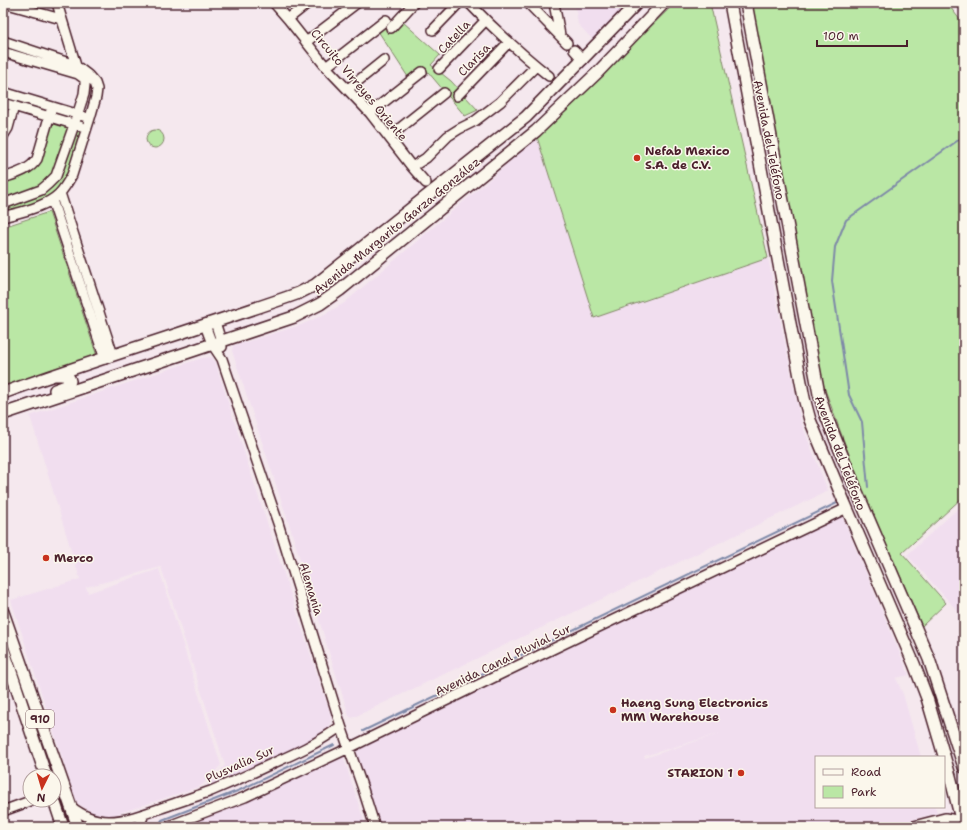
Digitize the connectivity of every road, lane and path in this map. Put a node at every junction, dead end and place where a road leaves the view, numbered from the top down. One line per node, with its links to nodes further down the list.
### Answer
1 (4, 3): 15 (street)
2 (56, 3): 15 (street)
3 (274, 3): 16 (street, Circuito Virreyes Oriente)
4 (308, 3): 16 (street)
5 (357, 3): 21 (street)
6 (414, 3): 30 (street)
7 (459, 3): 18 (street)
8 (469, 3): 17 (street)
9 (528, 3): 19 (street)
10 (554, 3): 19 (street)
11 (637, 3): 27 (main road, Avenida Margarito Garza González)
12 (664, 3): 58 (main road, Avenida Margarito Garza González)
13 (730, 3): 67 (main road, Avenida del Teléfono)
14 (746, 3): 66 (main road, Avenida del Teléfono)
15 (61, 19): 28 (street)
16 (288, 19): 21 (street, Circuito Virreyes Oriente)
17 (485, 21): 22 (street); 31 (street, Catella)
18 (432, 30)
19 (560, 35): 23 (street)
20 (3, 41): 28 (street)
21 (306, 42): 30 (street, Circuito Virreyes Oriente)
22 (509, 42): 29 (street); 38 (street, Clarisa)
23 (567, 43)
24 (574, 50): 27 (street)
25 (3, 52): 34 (street)
26 (384, 60): 35 (street)
27 (583, 60): 57 (main road, Avenida Margarito Garza González)
28 (76, 65): 34 (street); 45 (street)
29 (536, 66): 33 (street); 50 (street)
30 (326, 67): 35 (street, Circuito Virreyes Oriente)
31 (439, 69)
32 (422, 72): 42 (street)
33 (549, 76)
34 (82, 77): 43 (street)
35 (348, 89): 42 (street, Circuito Virreyes Oriente)
36 (3, 92): 41 (street)
37 (444, 93): 49 (street)
38 (457, 96)
39 (3, 103): 40 (street)
40 (14, 106): 44 (street); 48 (street)
41 (52, 107): 43 (street); 44 (street)
42 (370, 113): 49 (street, Circuito Virreyes Oriente)
43 (77, 115): 45 (street); 46 (street)
44 (50, 117): 46 (street); 51 (street)
45 (90, 118): 47 (street)
46 (74, 125): 47 (street); 55 (street)
47 (87, 128): 53 (street)
48 (3, 136)
49 (389, 137): 50 (street, Circuito Virreyes Oriente)
50 (412, 167): 52 (street, Circuito Virreyes Oriente)
51 (3, 178)
52 (426, 183)
53 (60, 193): 54 (street); 59 (street)
54 (52, 200): 56 (street); 59 (street)
55 (3, 204)
56 (3, 217)
57 (210, 324): 58 (street, Alemania); 59 (main road, Avenida Margarito Garza González)
58 (217, 343): 64 (main road, Avenida Margarito Garza González); 71 (street, Alemania)
59 (109, 357): 60 (main road, Avenida Margarito Garza González)
60 (57, 375): 61 (main road, Avenida Margarito Garza González); 64 (main road)
61 (27, 385): 62 (main road, Avenida Margarito Garza González); 63 (main road)
62 (3, 393)
63 (3, 401)
64 (23, 407): 65 (main road, Avenida Margarito Garza González)
65 (3, 414)
66 (857, 492): 67 (main road); 75 (main road, Avenida del Teléfono)
67 (845, 503): 72 (street, Avenida Canal Pluvial Sur); 73 (main road, Avenida del Teléfono)
68 (3, 612): 79 (main road, 910)
69 (3, 648): 77 (main road, 910)
70 (3, 666): 76 (main road)
71 (341, 726): 72 (street, Alemania); 82 (street, Plusvalia Sur)
72 (349, 748): 88 (street, Avenida Canal Pluvial Sur); 89 (street, Alemania)
73 (944, 756)
74 (945, 759): 84 (main road, Avenida del Teléfono)
75 (964, 767)
76 (37, 768)
77 (43, 768)
78 (22, 804): 81 (street)
79 (70, 806): 82 (street, Plusvalia Sur); 86 (main road, 910)
80 (57, 808): 85 (main road)
81 (3, 811)
82 (144, 814): 87 (street)
83 (936, 825): 84 (main road); 90 (main road)
84 (963, 825)
85 (63, 827)
86 (78, 827)
87 (139, 827)
88 (166, 827)
89 (375, 827)
90 (914, 827)

